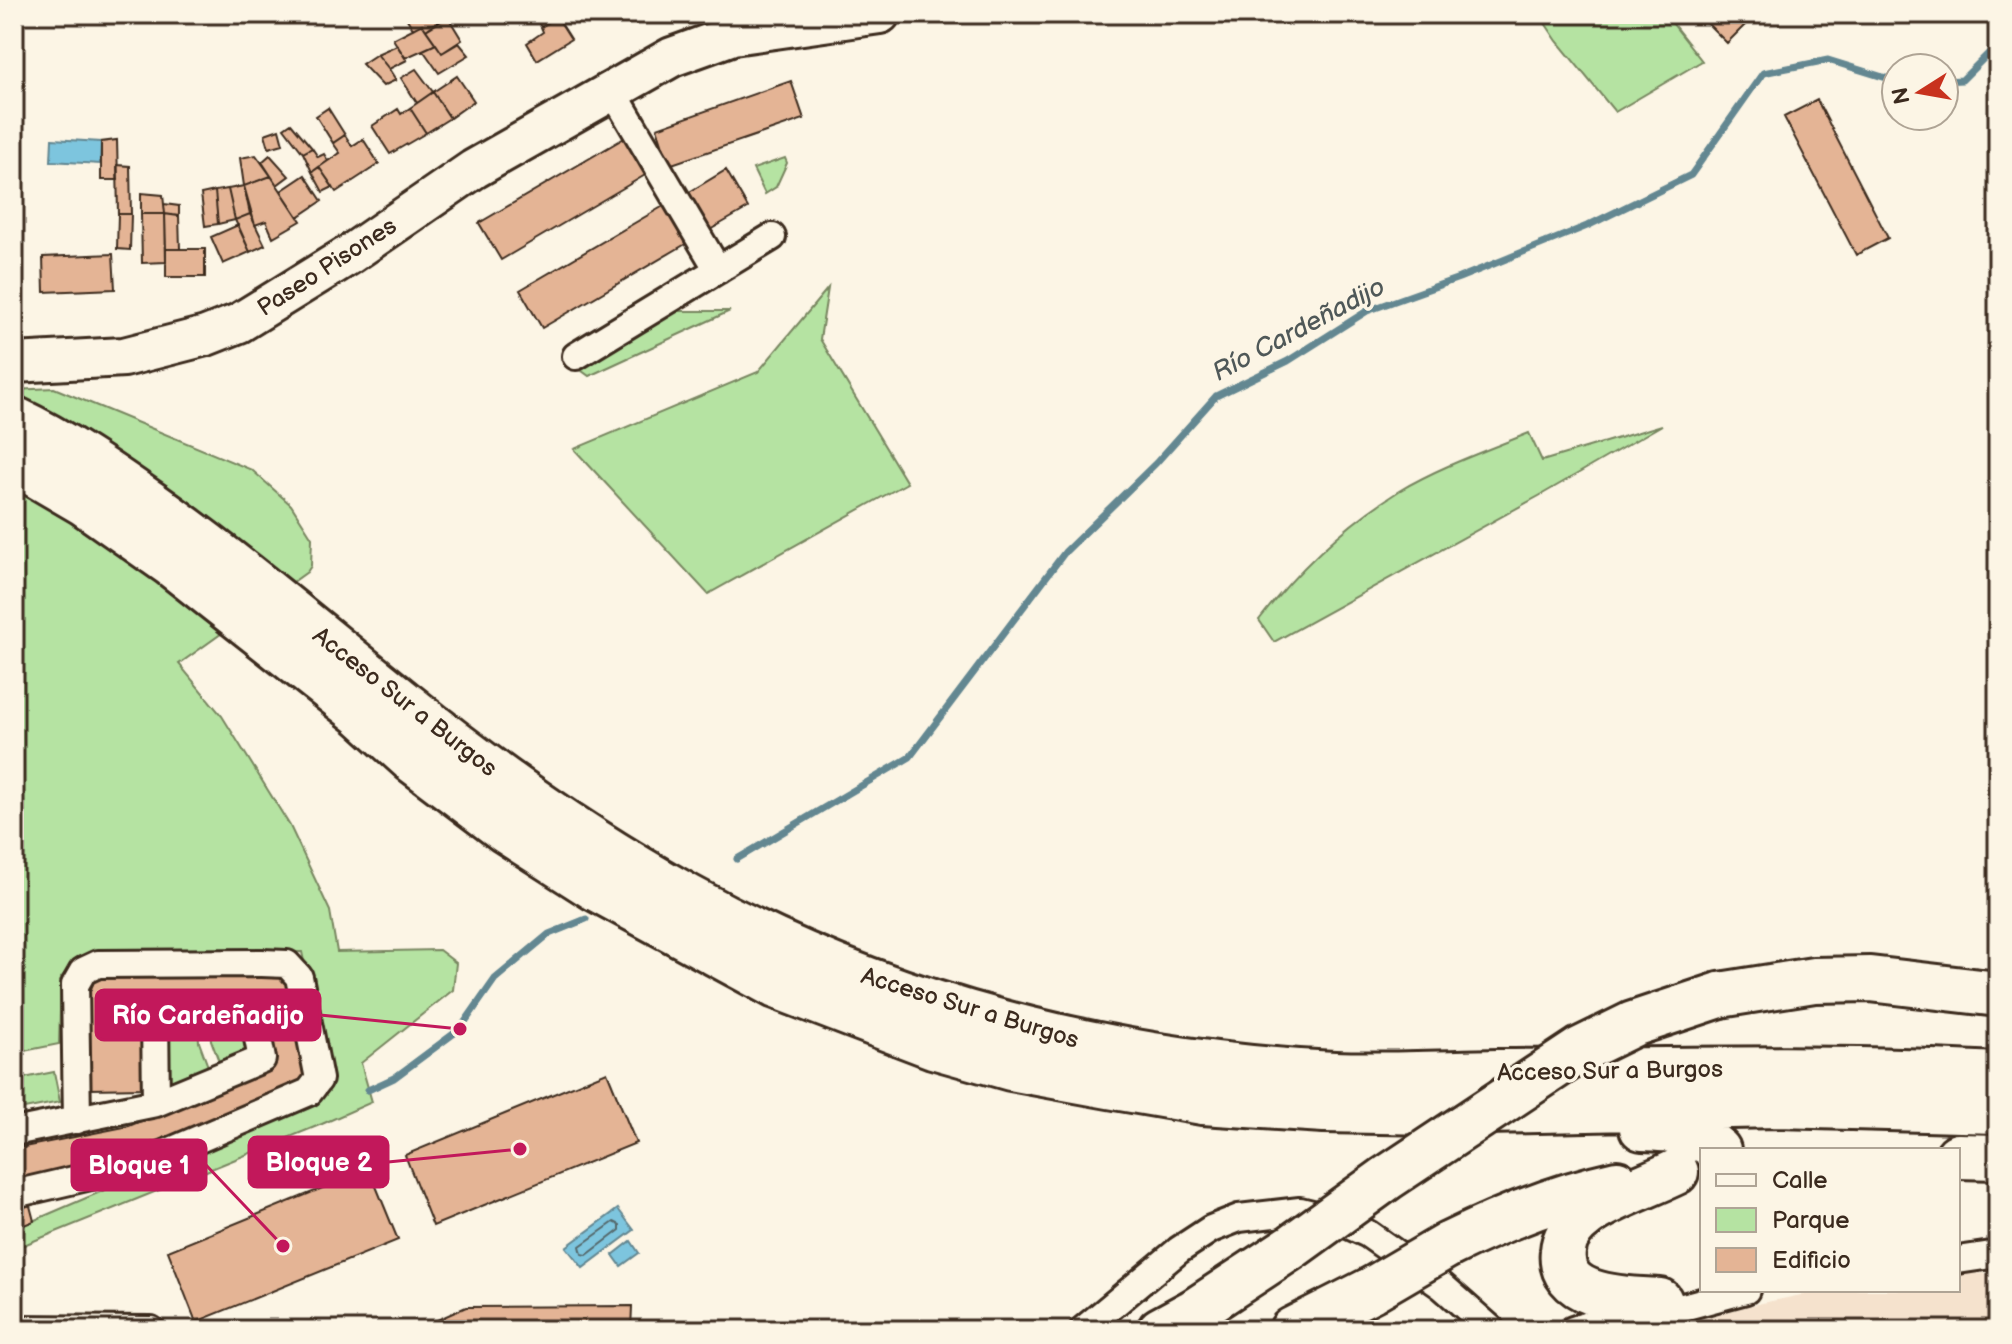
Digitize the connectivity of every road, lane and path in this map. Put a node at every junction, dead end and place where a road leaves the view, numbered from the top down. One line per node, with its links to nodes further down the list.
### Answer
1 (877, 14): 2 (main road, Paseo Pisones)
2 (802, 20): 3 (main road, Paseo Pisones)
3 (612, 90): 5 (street); 7 (main road, Paseo Pisones)
4 (772, 237): 5 (street)
5 (718, 270): 6 (street)
6 (576, 356)
7 (14, 363)
8 (14, 419): 12 (highway, Acceso Sur a Burgos)
9 (14, 462): 12 (highway, Acceso Sur a Burgos)
10 (1998, 994): 29 (highway, bridge)
11 (1998, 1075): 12 (highway, Acceso Sur a Burgos)
12 (1111, 1077): 14 (highway, Acceso Sur a Burgos); 17 (highway)
13 (156, 1103): 13 (street); 15 (street)
14 (1998, 1111)
15 (77, 1120): 16 (street); 21 (street)
16 (14, 1132)
17 (1715, 1148)
18 (1960, 1156): 19 (highway)
19 (1998, 1157)
20 (1689, 1170): 28 (highway); 33 (highway, bridge)
21 (14, 1194)
22 (1960, 1246): 23 (street)
23 (1998, 1248)
24 (1998, 1254): 25 (street)
25 (1960, 1260)
26 (1700, 1290): 28 (street)
27 (1736, 1292): 28 (street)
28 (1632, 1312): 35 (street)
29 (1176, 1321)
30 (14, 1329): 31 (street)
31 (151, 1330)
32 (1083, 1330): 34 (street)
33 (1292, 1330)
34 (1492, 1330)
35 (1573, 1330)

